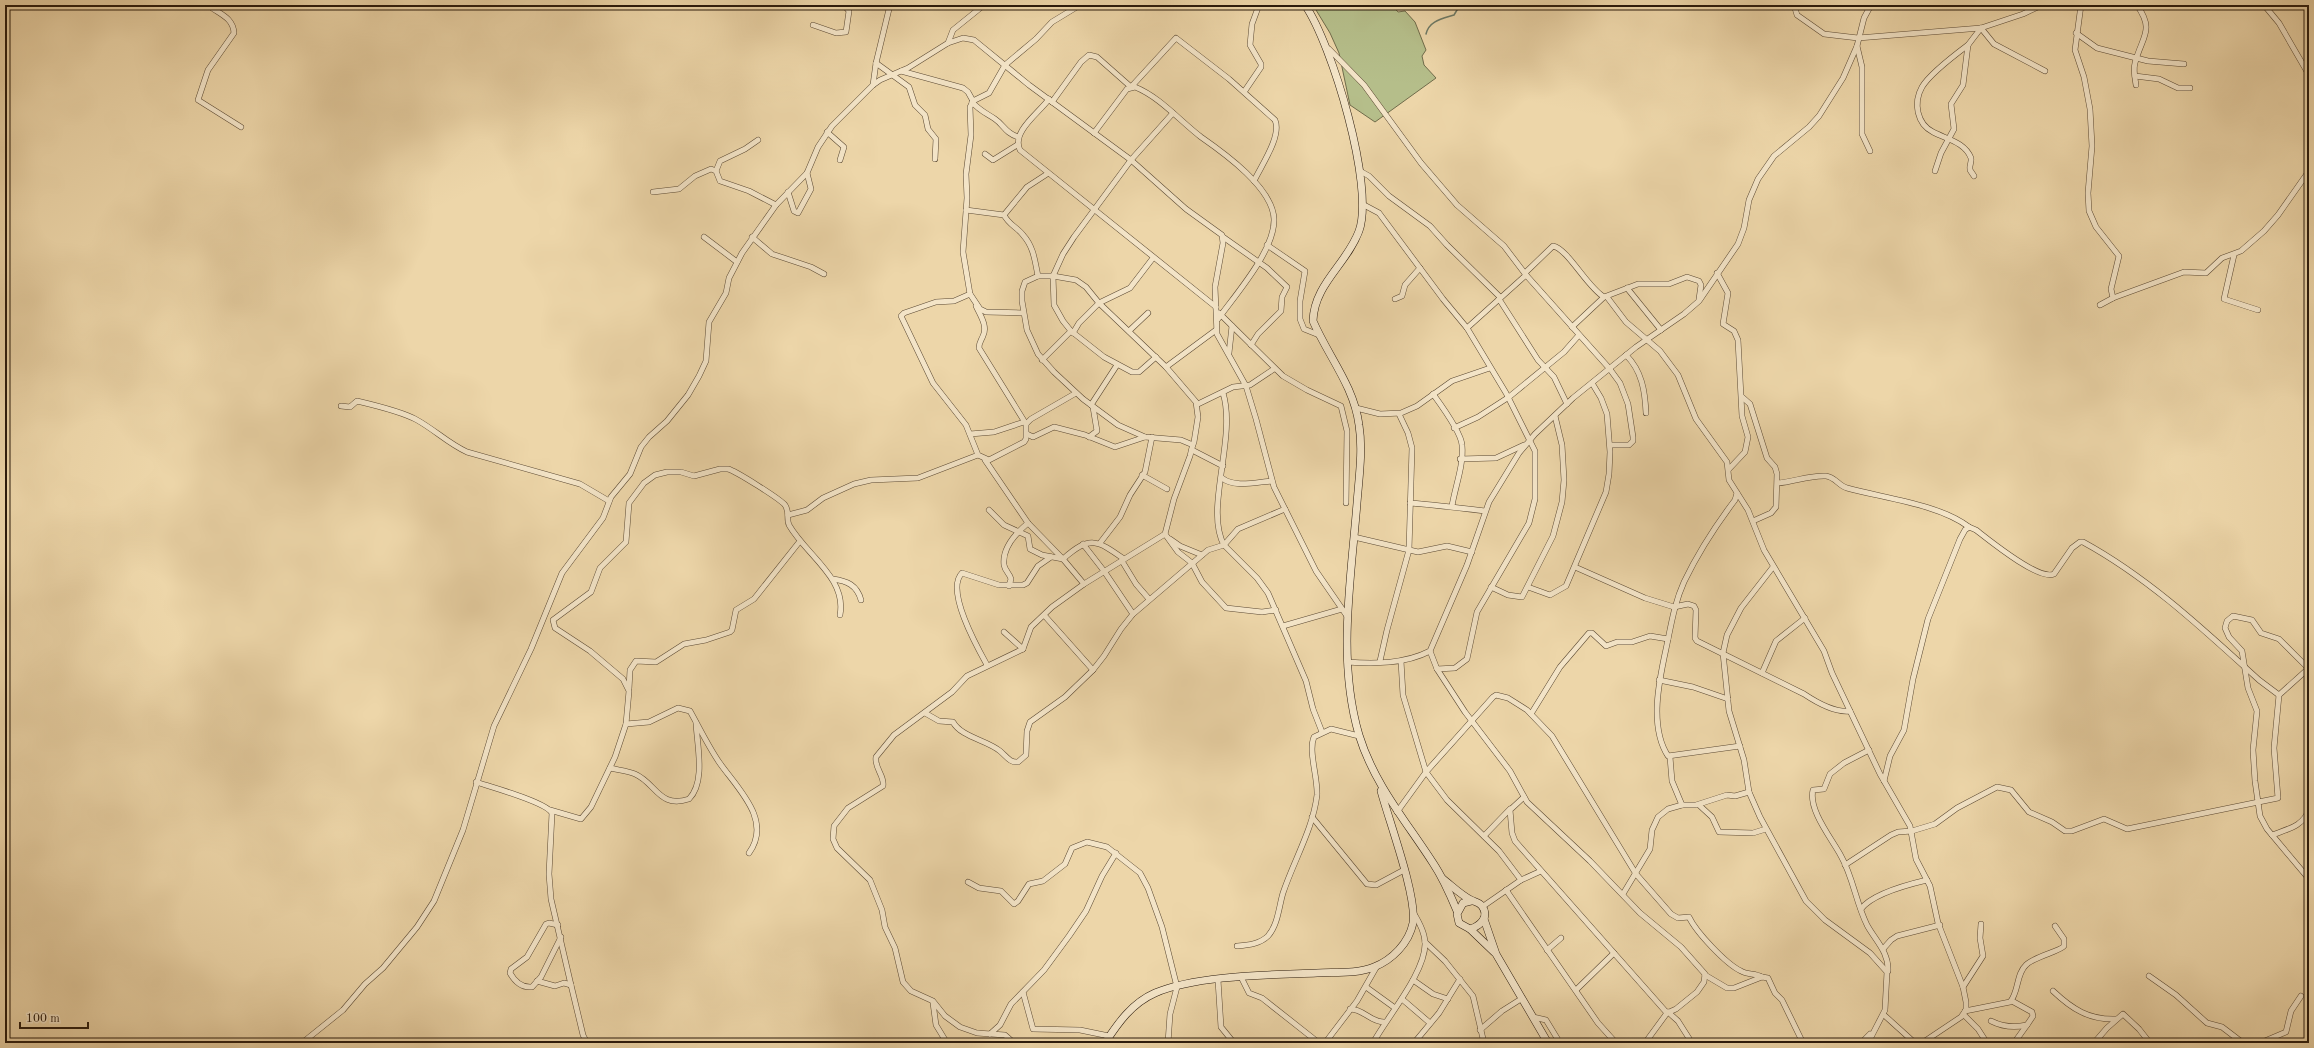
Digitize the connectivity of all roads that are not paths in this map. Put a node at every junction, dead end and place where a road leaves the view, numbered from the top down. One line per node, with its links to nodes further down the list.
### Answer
1 (208, 5): 39 (street)
2 (844, 5): 14 (street)
3 (890, 5): 23 (street)
4 (984, 5): 18 (street)
5 (1080, 5): 25 (street)
6 (1259, 5): 35 (street)
7 (1305, 5): 21 (main road)
8 (1794, 5): 17 (street)
9 (1870, 5): 17 (street)
10 (2042, 5): 15 (street)
11 (2081, 5): 16 (street)
12 (2137, 5): 22 (street)
13 (2264, 5): 29 (street)
14 (813, 24)
15 (1981, 28): 17 (street); 19 (street); 26 (street)
16 (2076, 33): 22 (street); 84 (street)
17 (1858, 38): 20 (street)
18 (948, 43): 25 (street); 27 (street)
19 (1968, 45): 43 (street); 43 (street)
20 (1857, 46): 46 (street); 75 (street)
21 (1329, 49): 52 (main road); 77 (street)
22 (2137, 58): 24 (street); 30 (street)
23 (876, 63): 28 (street); 31 (street)
24 (2184, 64)
25 (1005, 65): 36 (street); 37 (street)
26 (2045, 71)
27 (902, 72): 28 (street); 37 (street)
28 (892, 74): 31 (street); 48 (street)
29 (2309, 75)
30 (2135, 76): 32 (street); 34 (street)
31 (873, 85): 40 (street)
32 (2136, 85)
33 (1131, 87): 35 (street); 36 (street); 38 (street); 41 (street)
34 (2190, 88)
35 (1244, 92): 58 (street)
36 (1051, 100): 41 (street); 42 (street)
37 (972, 101): 42 (street); 63 (street)
38 (1173, 113): 50 (street); 58 (street)
39 (241, 127)
40 (827, 132): 49 (street); 55 (street)
41 (1094, 133): 50 (street)
42 (1018, 137): 45 (street)
43 (1950, 139): 53 (street); 57 (street)
44 (758, 140): 51 (street)
45 (1017, 145): 47 (street); 56 (street)
46 (1870, 151)
47 (985, 154)
48 (935, 159)
49 (840, 160)
50 (1131, 160): 64 (street); 68 (street)
51 (716, 171): 59 (street); 61 (street)
52 (1360, 171): 62 (main road); 83 (street)
53 (1935, 171)
54 (2309, 171): 70 (street)
55 (807, 173): 60 (street); 60 (street)
56 (1047, 174): 64 (street); 65 (street)
57 (1974, 176)
58 (1254, 181): 69 (street)
59 (653, 192)
60 (788, 192): 61 (street)
61 (776, 205): 67 (street)
62 (1364, 205): 74 (street); 101 (main road)
63 (966, 210): 65 (street); 81 (street)
64 (1095, 210): 71 (street); 79 (street)
65 (1004, 215): 78 (street)
66 (704, 237): 72 (street)
67 (752, 237): 72 (street); 76 (street)
68 (1223, 237): 73 (street); 92 (street)
69 (1267, 245): 73 (street); 101 (street)
70 (2234, 255): 84 (street); 90 (street)
71 (1153, 258): 87 (street); 92 (street)
72 (737, 262): 152 (street)
73 (1258, 262): 92 (street); 104 (street)
74 (1420, 268): 85 (street); 96 (street)
75 (1718, 273): 86 (street); 121 (street)
76 (824, 274)
77 (1526, 274): 82 (street); 83 (street); 95 (street)
78 (1038, 276): 79 (street); 91 (street)
79 (1053, 276): 87 (street); 100 (street)
80 (1627, 288): 82 (street); 86 (street); 98 (street)
81 (970, 294): 88 (street); 132 (street)
82 (1605, 297): 95 (street); 103 (street)
83 (1500, 298): 96 (street); 112 (street)
84 (2113, 298): 89 (street)
85 (1395, 299)
86 (1699, 301): 98 (street)
87 (1099, 303): 99 (street); 100 (street)
88 (975, 304): 91 (street); 130 (street)
89 (2100, 305)
90 (2258, 310)
91 (1023, 313): 108 (street)
92 (1218, 313): 94 (street); 97 (street)
93 (1148, 314): 99 (street)
94 (1232, 326): 104 (street); 105 (street)
95 (1572, 327): 102 (street)
96 (1467, 328): 111 (street)
97 (1216, 330): 105 (street); 110 (street)
98 (1661, 330): 103 (street)
99 (1129, 331): 107 (street)
100 (1072, 332): 108 (street); 109 (street)
101 (1319, 335): 126 (main road)
102 (1579, 335): 112 (street); 113 (street)
103 (1648, 339): 106 (street); 145 (street)
104 (1250, 345): 114 (street)
105 (1229, 353): 116 (street)
106 (1626, 355): 113 (street); 127 (street)
107 (1156, 357): 109 (street); 110 (street)
108 (1042, 360): 117 (street)
109 (1117, 365): 125 (street)
110 (1166, 367): 122 (street)
111 (1490, 368): 119 (street); 120 (street)
112 (1544, 368): 120 (street); 123 (street)
113 (1609, 368): 115 (street); 139 (street)
114 (1274, 369): 116 (street); 153 (street)
115 (1592, 383): 123 (street); 139 (street)
116 (1246, 386): 118 (street); 148 (street)
117 (1076, 393): 125 (street); 130 (street)
118 (1223, 393): 122 (street); 144 (street)
119 (1433, 394): 128 (street); 131 (street)
120 (1509, 397): 131 (street); 137 (street)
121 (1742, 397): 145 (street); 149 (street)
122 (1198, 404): 140 (street)
123 (1567, 404): 129 (street)
124 (341, 406): 152 (street)
125 (1092, 406): 134 (street); 135 (street)
126 (1356, 408): 128 (street); 165 (main road)
127 (1646, 413)
128 (1400, 414): 154 (street)
129 (1555, 416): 137 (street); 184 (street)
130 (1025, 423): 132 (street); 133 (street)
131 (1454, 428): 142 (street)
132 (970, 434): 141 (street)
133 (1027, 434): 134 (street); 143 (street)
134 (1089, 437): 135 (street)
135 (1145, 437): 136 (street)
136 (1152, 437): 140 (street); 146 (street)
137 (1530, 439): 138 (street); 183 (street)
138 (1525, 445): 142 (street); 158 (street)
139 (1610, 445): 177 (street)
140 (1192, 447): 144 (street); 164 (street)
141 (978, 455): 143 (street); 159 (street)
142 (1460, 459): 155 (street)
143 (985, 460): 161 (street)
144 (1223, 466): 147 (street)
145 (1729, 469): 151 (street)
146 (1142, 475): 150 (street); 167 (street)
147 (1222, 478): 148 (street); 169 (street)
148 (1272, 481): 156 (street)
149 (1778, 483): 160 (street); 162 (street)
150 (1166, 489)
151 (1737, 493): 160 (street); 187 (street)
152 (609, 501): 227 (street)
153 (1346, 503)
154 (1410, 503): 155 (street); 170 (street)
155 (1452, 506): 158 (street)
156 (1285, 509): 169 (street); 188 (street)
157 (989, 510): 163 (street)
158 (1485, 511): 171 (street)
159 (788, 515): 166 (street); 211 (street)
160 (1753, 521): 178 (street)
161 (1028, 523): 163 (street); 174 (street)
162 (1969, 527): 207 (street); 228 (street)
163 (1019, 531): 173 (street); 182 (street)
164 (1166, 535): 172 (street); 175 (street); 176 (street)
165 (1354, 537): 170 (street); 193 (main road)
166 (800, 541): 180 (street); 211 (street)
167 (1100, 543): 168 (street); 175 (street)
168 (1083, 544): 174 (street); 179 (street)
169 (1224, 545): 172 (street); 189 (street)
170 (1409, 550): 171 (street); 201 (street)
171 (1472, 552): 199 (street)
172 (1202, 555): 176 (street)
173 (1051, 557): 174 (street); 182 (street)
174 (1063, 559): 181 (street)
175 (1123, 560): 179 (street); 185 (street)
176 (1192, 563): 185 (street); 189 (street)
177 (1576, 566): 184 (street); 187 (street)
178 (1772, 566): 194 (street); 200 (street)
179 (1104, 571): 181 (street); 190 (street)
180 (833, 579): 186 (street); 191 (street)
181 (1084, 584): 192 (street)
182 (1009, 586): 204 (street)
183 (1491, 587): 184 (street); 206 (street)
184 (1528, 587)
185 (1149, 599): 190 (street)
186 (860, 600)
187 (1674, 607): 197 (street); 200 (street)
188 (1342, 609): 193 (street); 195 (street)
189 (1276, 610): 195 (street)
190 (1133, 614): 208 (street)
191 (840, 615)
192 (1044, 615): 198 (street); 208 (street)
193 (1347, 616): 203 (main road)
194 (1805, 618): 209 (street); 214 (street)
195 (1283, 626): 220 (street)
196 (1004, 632): 198 (street)
197 (1668, 639): 210 (street); 216 (street)
198 (1023, 649): 204 (street)
199 (1430, 651): 202 (street); 206 (street)
200 (1723, 655): 209 (street); 213 (street)
201 (1380, 661): 202 (street); 203 (street)
202 (1401, 661): 226 (street)
203 (1347, 662): 221 (main road)
204 (987, 665): 215 (street)
205 (2309, 668): 207 (street); 212 (street)
206 (1437, 669): 218 (street)
207 (2246, 669): 212 (street); 232 (street)
208 (1093, 670): 215 (street)
209 (1762, 673): 214 (street)
210 (1659, 680): 213 (street); 224 (street)
211 (629, 691): 219 (street)
212 (2279, 694): 232 (street)
213 (1728, 699): 222 (street)
214 (1850, 711): 223 (street)
215 (925, 713): 297 (street)
216 (1531, 714): 218 (street); 249 (street)
217 (696, 722): 219 (street); 225 (street); 244 (street)
218 (1472, 722): 226 (street); 231 (street)
219 (626, 724): 225 (street)
220 (1322, 732): 221 (street); 239 (street)
221 (1359, 736): 229 (main road)
222 (1740, 746): 224 (street); 230 (street)
223 (1869, 750): 228 (street); 246 (street)
224 (1670, 757): 233 (street)
225 (610, 768): 237 (street)
226 (1426, 772): 238 (street); 243 (street)
227 (476, 782): 237 (street); 314 (street)
228 (1884, 782): 241 (street)
229 (1378, 784): 238 (main road); 247 (main road)
230 (1749, 792): 234 (street); 240 (street)
231 (1524, 797): 235 (street); 256 (street)
232 (2258, 803): 241 (street); 242 (street)
233 (1682, 805): 234 (street); 249 (street)
234 (1699, 805): 240 (street)
235 (1510, 809): 243 (street); 248 (street)
236 (2309, 809): 242 (street)
237 (550, 810): 264 (street)
238 (1397, 812): 250 (main road)
239 (1312, 817): 247 (street); 271 (street)
240 (1766, 829): 277 (street)
241 (1912, 831): 246 (street); 253 (street)
242 (2272, 835): 251 (street)
243 (1484, 836): 252 (street)
244 (749, 853)
245 (1116, 853): 254 (street); 288 (street); 292 (street)
246 (1845, 865): 259 (street)
247 (1404, 870): 260 (main road)
248 (1541, 872): 252 (street); 274 (street)
249 (1635, 872): 256 (street); 281 (street)
250 (1443, 879): 257 (main road); 261 (main road)
251 (2309, 879)
252 (1521, 880): 255 (street)
253 (1927, 880): 259 (street); 265 (street)
254 (968, 882)
255 (1506, 890): 258 (street); 273 (street)
256 (1623, 894): 278 (street)
257 (1472, 900): 258 (main road); 261 (main road)
258 (1482, 906): 262 (main road)
259 (1861, 909): 272 (street)
260 (1413, 911): 270 (street); 276 (main road)
261 (1457, 911): 267 (main road)
262 (1484, 918): 267 (main road); 275 (main road)
263 (1981, 924): 287 (street)
264 (558, 925): 268 (street); 285 (street)
265 (1940, 925): 272 (street); 287 (street)
266 (2055, 926): 298 (street)
267 (1470, 929): 275 (main road)
268 (561, 937): 285 (street); 286 (street)
269 (1561, 938): 273 (street)
270 (1425, 942): 282 (street); 284 (street)
271 (1237, 946)
272 (1883, 949): 277 (street)
273 (1546, 950): 290 (street)
274 (1614, 953): 290 (street); 301 (street)
275 (1496, 954): 296 (main road)
276 (1377, 966): 280 (main road); 289 (street)
277 (1888, 972): 303 (street)
278 (1705, 975): 281 (street); 301 (street)
279 (2149, 976): 340 (street)
280 (1241, 977): 283 (main road); 321 (street)
281 (1762, 977): 331 (street)
282 (1460, 979): 295 (street); 310 (street)
283 (1218, 980): 288 (main road); 320 (street)
284 (1412, 980): 294 (street); 295 (street)
285 (537, 981): 286 (street)
286 (571, 985): 315 (street)
287 (1962, 986): 302 (street)
288 (1176, 987): 313 (main road); 319 (street)
289 (1366, 987): 299 (street); 300 (street)
290 (1576, 990): 328 (street)
291 (2053, 991): 305 (street)
292 (1023, 992): 312 (street); 313 (street)
293 (2301, 996): 341 (street)
294 (1402, 999): 299 (street); 308 (street)
295 (1448, 999): 308 (street)
296 (1521, 999): 304 (main road); 310 (street)
297 (933, 1001): 312 (street); 316 (street)
298 (2012, 1001): 302 (street); 309 (street)
299 (1395, 1008): 307 (street)
300 (1350, 1009): 307 (street); 322 (street)
301 (1668, 1012): 329 (street); 330 (street)
302 (1964, 1013): 335 (street); 336 (street)
303 (1884, 1015): 311 (street); 334 (street)
304 (1533, 1018): 326 (main road); 327 (street)
305 (2116, 1019): 338 (street); 339 (street)
306 (1991, 1021): 309 (street)
307 (1384, 1022): 323 (street)
308 (1430, 1023): 324 (street)
309 (2027, 1025): 337 (street)
310 (1480, 1030): 325 (street)
311 (1873, 1032): 332 (street); 333 (street)
312 (990, 1034): 317 (street)
313 (1109, 1036): 318 (main road)
314 (302, 1043)
315 (587, 1043)
316 (947, 1043)
317 (1014, 1043)
318 (1104, 1043)
319 (1168, 1043)
320 (1234, 1043)
321 (1319, 1043)
322 (1325, 1043)
323 (1373, 1043)
324 (1414, 1043)
325 (1484, 1043)
326 (1548, 1043)
327 (1560, 1043)
328 (1616, 1043)
329 (1645, 1043)
330 (1692, 1043)
331 (1803, 1043)
332 (1861, 1043)
333 (1868, 1043)
334 (1915, 1043)
335 (1922, 1043)
336 (1987, 1043)
337 (2014, 1043)
338 (2094, 1043)
339 (2150, 1043)
340 (2243, 1043)
341 (2260, 1043)

